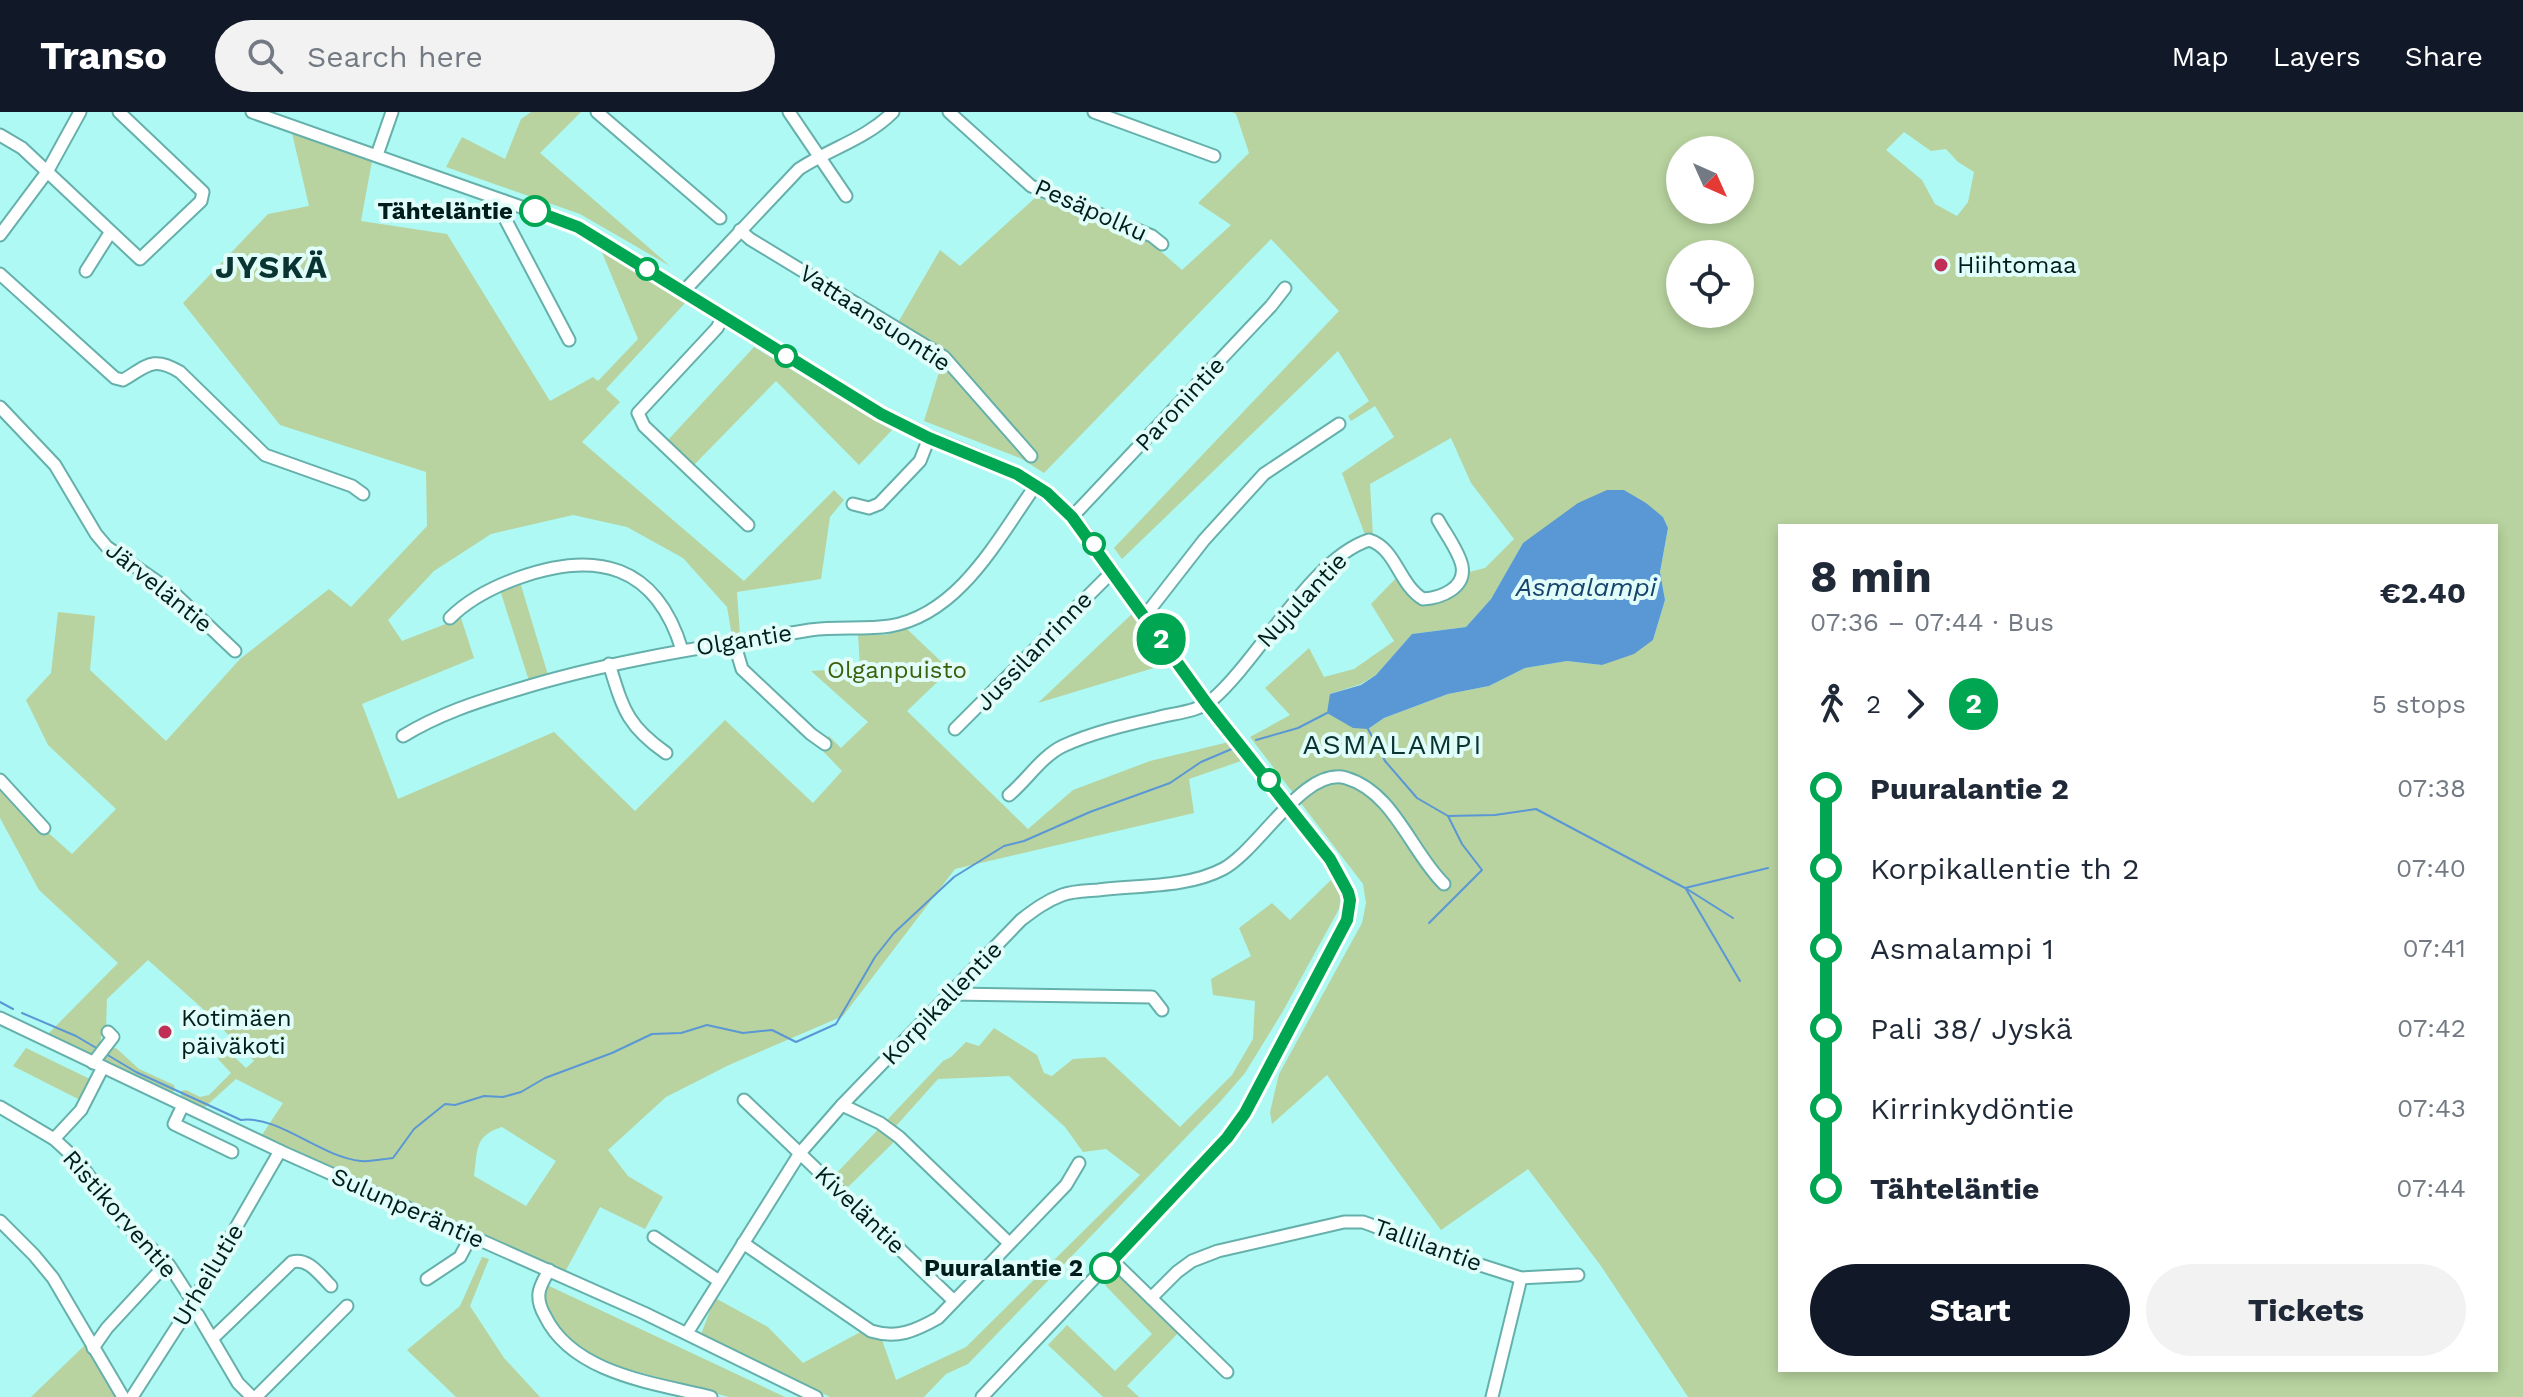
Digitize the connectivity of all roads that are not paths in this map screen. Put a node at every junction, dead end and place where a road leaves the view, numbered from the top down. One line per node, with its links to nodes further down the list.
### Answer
1 (80, 112): 14 (street)
2 (119, 112): 19 (street)
3 (252, 112): 11 (street)
4 (392, 112): 11 (street)
5 (597, 112): 17 (street)
6 (789, 112): 12 (street)
7 (893, 112): 12 (street)
8 (949, 112): 21 (street, Pesäpolku)
9 (1094, 112): 13 (street)
10 (0, 135): 14 (street)
11 (377, 155): 16 (street)
12 (819, 156): 15 (street); 18 (street)
13 (1214, 156)
14 (47, 172): 19 (street); 20 (street)
15 (846, 196)
16 (504, 201): 25 (street); 27 (street)
17 (720, 218)
18 (740, 230): 25 (street); 31 (street, Vattaansuontie)
19 (110, 233): 22 (street)
20 (0, 235)
21 (1162, 244)
22 (86, 271)
23 (0, 274): 33 (street)
24 (1285, 288): 35 (street, Paronintie)
25 (684, 291): 26 (street)
26 (723, 317): 30 (street); 37 (street)
27 (569, 340)
28 (0, 407): 43 (street, Järveläntie)
29 (1339, 424): 39 (street)
30 (929, 438): 32 (street); 34 (street)
31 (1031, 456)
32 (1036, 485): 35 (street); 41 (street, Olgantie)
33 (363, 494)
34 (853, 504)
35 (1072, 517): 38 (street)
36 (1438, 520): 45 (street, Nujulantie)
37 (748, 525)
38 (1113, 571): 39 (street); 46 (street, Jussilanrinne)
39 (1143, 614): 45 (street)
40 (450, 618): 42 (street)
41 (734, 642): 42 (street, Olgantie); 48 (street)
42 (682, 650): 44 (street, Olgantie)
43 (235, 651)
44 (609, 664): 47 (street, Olgantie); 49 (street)
45 (1207, 704): 51 (street); 52 (street)
46 (955, 729)
47 (403, 736)
48 (825, 744)
49 (666, 753)
50 (0, 780): 53 (street)
51 (1009, 795)
52 (1288, 805): 54 (street, Korpikallentie); 55 (street, Korpikallentie); 74 (street)
53 (44, 828)
54 (1444, 884)
55 (951, 994): 56 (street); 62 (street, Korpikallentie)
56 (1162, 1010)
57 (0, 1018): 59 (street, Sulunperäntie)
58 (108, 1032): 59 (street)
59 (100, 1058): 61 (street, Sulunperäntie); 64 (street)
60 (744, 1100): 67 (street, Kiveläntie)
61 (183, 1105): 65 (street, Sulunperäntie); 66 (street)
62 (842, 1105): 67 (street, Korpikallentie); 73 (street)
63 (0, 1107): 64 (street, Ristikorventie)
64 (54, 1139): 75 (street, Ristikorventie)
65 (280, 1151): 70 (street, Sulunperäntie); 84 (street, Urheilutie)
66 (232, 1152)
67 (800, 1153): 72 (street, Korpikallentie); 83 (street, Kiveläntie)
68 (1079, 1163): 73 (street)
69 (0, 1221): 88 (street)
70 (471, 1236): 76 (street, Sulunperäntie); 79 (street)
71 (654, 1237): 80 (street)
72 (743, 1243): 80 (street, Korpikallentie); 83 (street)
73 (1009, 1243): 83 (street)
74 (1112, 1260): 82 (street); 95 (street)
75 (167, 1263): 84 (street, Ristikorventie); 88 (street)
76 (549, 1270): 86 (street, Sulunperäntie); 93 (street)
77 (1578, 1275): 78 (street, Tallilantie)
78 (1521, 1278): 82 (street, Tallilantie); 96 (street)
79 (427, 1279)
80 (719, 1281): 86 (street, Korpikallentie)
81 (331, 1286): 87 (street)
82 (1151, 1298): 89 (street)
83 (954, 1301)
84 (191, 1305): 87 (street, Ristikorventie); 91 (street, Urheilutie)
85 (347, 1306): 92 (street)
86 (687, 1333): 94 (street, Sulunperäntie)
87 (213, 1338): 92 (street, Ristikorventie)
88 (93, 1348): 90 (street)
89 (1227, 1372)
90 (123, 1397)
91 (132, 1397)
92 (254, 1397)
93 (711, 1397)
94 (816, 1397)
95 (982, 1397)
96 (1492, 1397)

